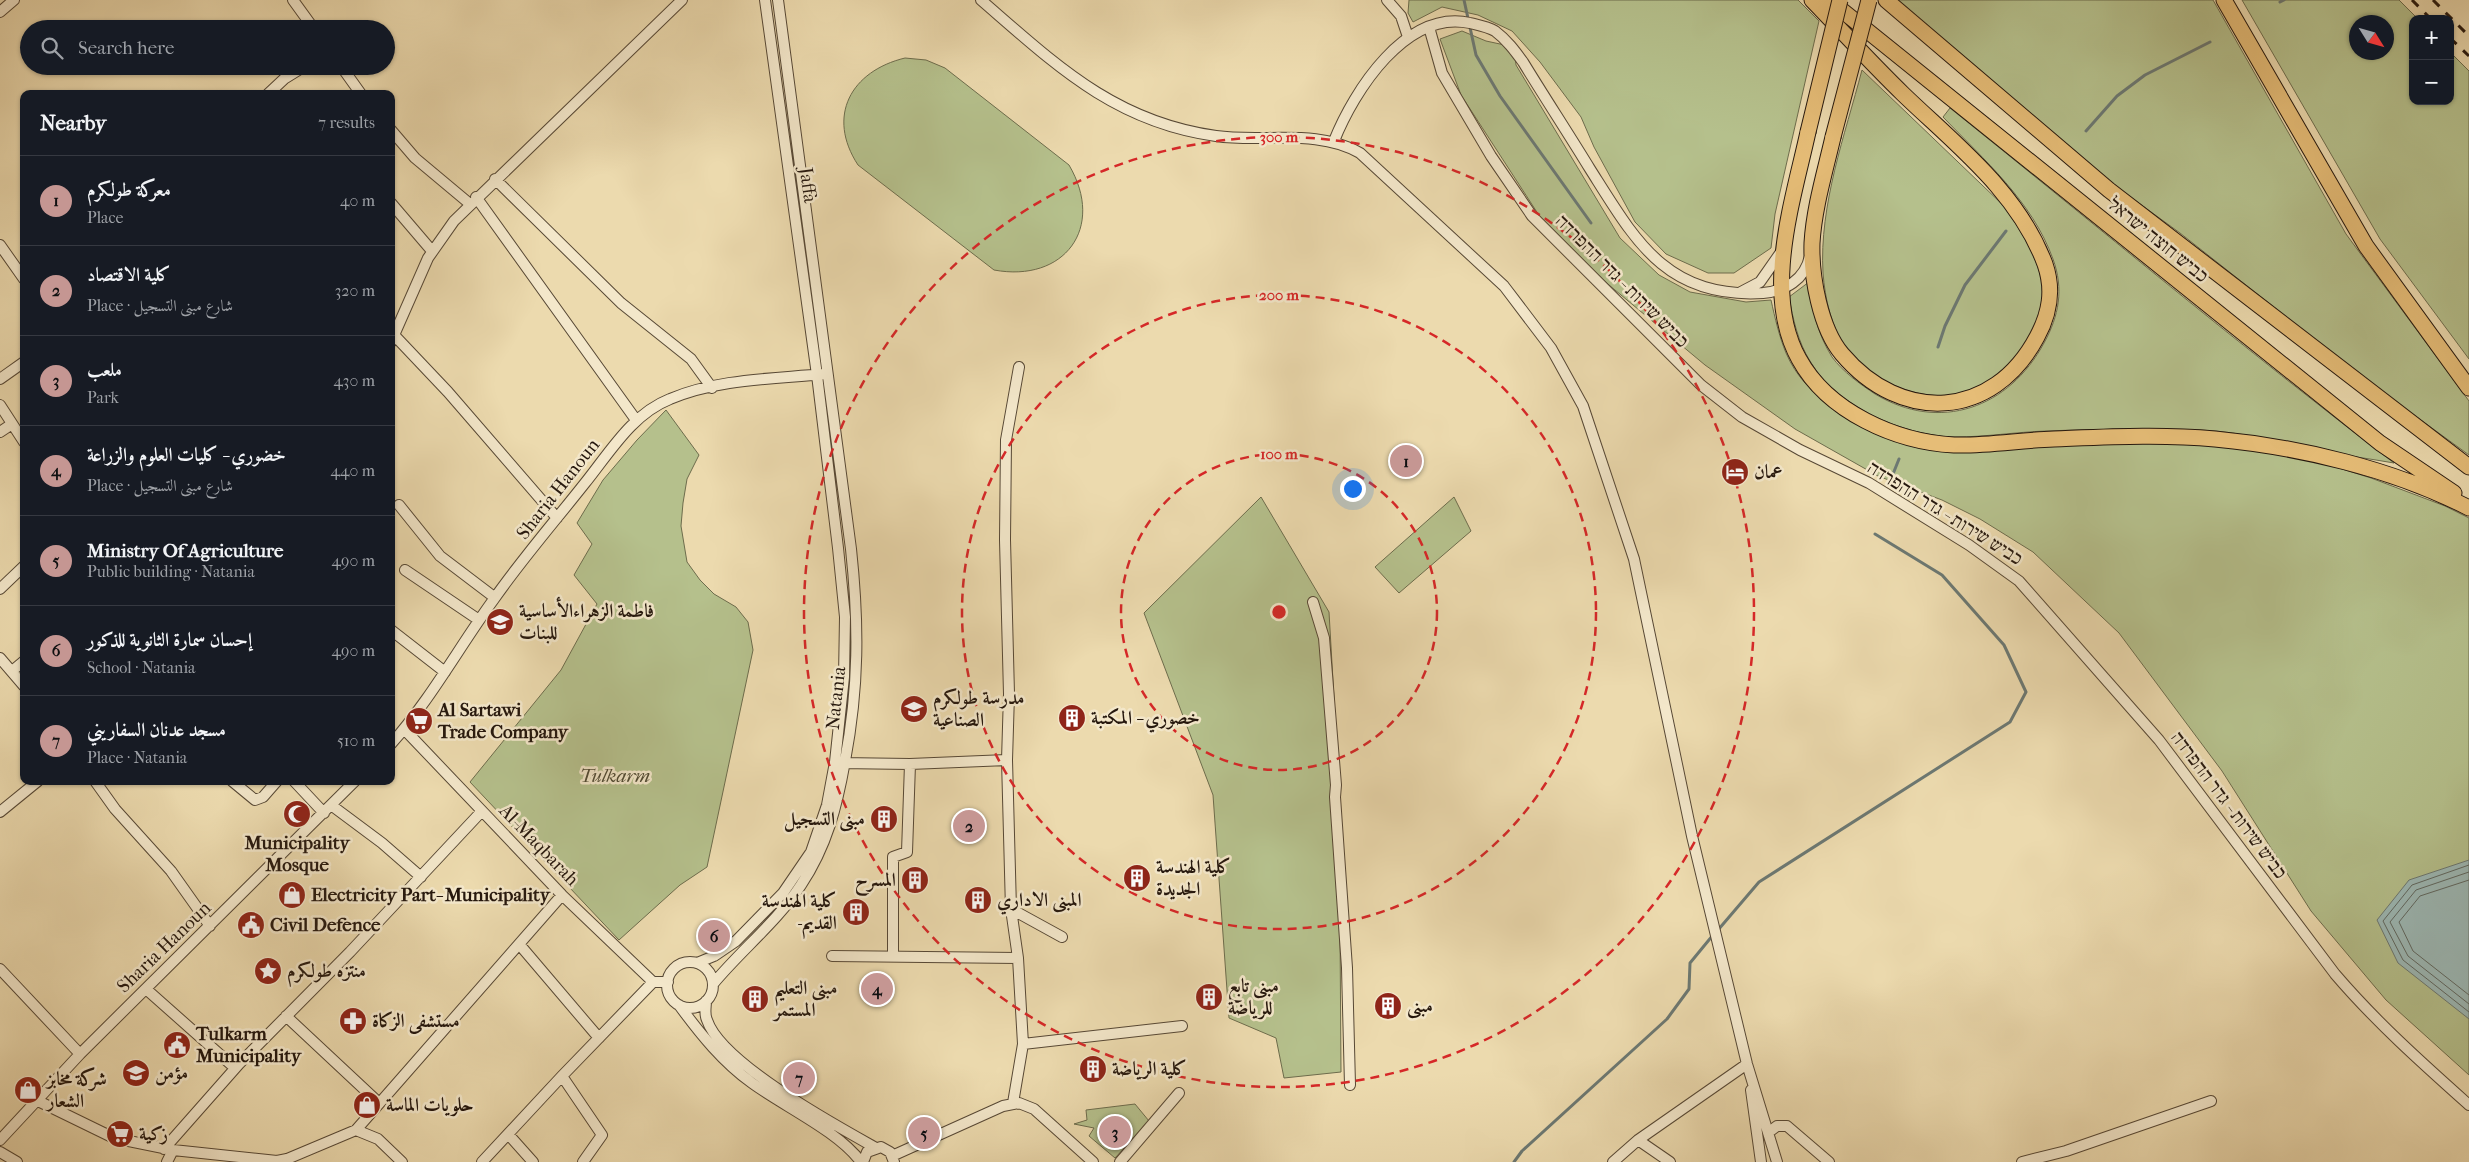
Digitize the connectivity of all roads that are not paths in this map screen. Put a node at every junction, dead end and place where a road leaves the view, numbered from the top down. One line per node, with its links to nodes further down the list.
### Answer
1 (14, 0): 14 (street)
2 (293, 0): 15 (street)
3 (682, 0): 24 (street)
4 (765, 0): 39 (street, Jaffa)
5 (778, 0): 38 (street, Jaffa)
6 (980, 0): 23 (street)
7 (1387, 0): 17 (street)
8 (1812, 0): 27 (highway)
9 (1829, 0): 49 (highway, כביש חוצה ישראל)
10 (1840, 0): 29 (highway, bridge)
11 (1869, 0): 27 (highway, bridge)
12 (1886, 0): 48 (highway, כביש חוצה ישראל)
13 (2224, 0): 42 (highway)
14 (0, 12)
15 (307, 20)
16 (1429, 27): 17 (street); 33 (street); 111 (street, כביש שירות - גדר ההפרדה)
17 (1408, 37): 23 (street)
18 (290, 75): 20 (street)
19 (347, 75): 21 (street)
20 (272, 90)
21 (358, 90)
22 (395, 135): 25 (street)
23 (1334, 141): 102 (street)
24 (496, 179): 25 (street); 41 (street)
25 (473, 200): 30 (street); 44 (street)
26 (395, 208): 30 (street)
27 (1812, 243): 32 (street)
28 (0, 245): 31 (street)
29 (1784, 246): 32 (highway); 33 (street)
30 (432, 251): 34 (street)
31 (20, 273)
32 (1781, 291): 33 (street); 51 (highway)
33 (1738, 293)
34 (395, 334)
35 (395, 340): 52 (street)
36 (20, 365): 40 (street)
37 (1019, 367): 67 (street)
38 (828, 374): 39 (street, Sharia Hanoun); 68 (street, Natania)
39 (817, 375): 41 (street, Sharia Hanoun); 68 (street, Natania)
40 (0, 378)
41 (712, 388): 44 (street, Sharia Hanoun)
42 (2469, 388)
43 (0, 406): 45 (street)
44 (636, 420): 52 (street, Sharia Hanoun)
45 (12, 424): 46 (street); 47 (street)
46 (0, 432)
47 (20, 436)
48 (2469, 467)
49 (2469, 503)
50 (400, 504): 56 (street)
51 (2469, 508)
52 (557, 518): 56 (street, Sharia Hanoun)
53 (20, 570): 55 (street)
54 (405, 570): 58 (street)
55 (0, 589)
56 (494, 597): 58 (street, Sharia Hanoun)
57 (1312, 602): 105 (street)
58 (479, 620): 63 (street, Sharia Hanoun)
59 (395, 633): 63 (street)
60 (0, 658): 62 (street)
61 (20, 664): 62 (street)
62 (12, 671): 64 (street)
63 (445, 672): 65 (street, Sharia Hanoun)
64 (20, 681)
65 (404, 729): 66 (street, Sharia Hanoun); 77 (street, Al-Maqbarah)
66 (395, 739)
67 (1006, 760): 69 (street); 82 (street)
68 (840, 763): 69 (street); 89 (street, Natania); 93 (street, Natania)
69 (910, 764): 87 (street)
70 (33, 785): 78 (street)
71 (97, 785): 83 (street)
72 (237, 785): 73 (street)
73 (274, 785)
74 (298, 785): 79 (street)
75 (351, 785): 76 (street, Sharia Hanoun)
76 (332, 805): 79 (street, Sharia Hanoun); 80 (street)
77 (482, 811): 80 (street); 81 (street, Al-Maqbarah)
78 (0, 812)
79 (324, 813): 83 (street, Sharia Hanoun)
80 (421, 877): 97 (street)
81 (562, 895): 85 (street); 91 (street, Al-Maqbarah)
82 (1012, 910): 84 (street); 88 (street)
83 (210, 926): 94 (street, Sharia Hanoun)
84 (1062, 937)
85 (519, 944): 99 (street); 110 (street)
86 (832, 956): 87 (street)
87 (893, 956): 88 (street)
88 (1018, 958): 100 (street)
89 (697, 963): 92 (street); 93 (street)
90 (0, 969): 101 (street)
91 (653, 982): 92 (street); 99 (street)
92 (668, 982): 96 (street)
93 (713, 984): 95 (street)
94 (146, 989): 101 (street, Sharia Hanoun); 103 (street)
95 (706, 1001): 96 (street); 117 (street)
96 (679, 1005): 128 (street)
97 (286, 1016): 103 (street); 110 (street)
98 (1182, 1026): 100 (street)
99 (599, 1038): 104 (street)
100 (1023, 1044): 109 (street)
101 (80, 1054): 107 (street, Sharia Hanoun)
102 (1747, 1064): 113 (street); 116 (street); 133 (street)
103 (235, 1068): 118 (street)
104 (562, 1076): 114 (street); 127 (street)
105 (1350, 1086)
106 (1179, 1093): 130 (street)
107 (36, 1100): 115 (street, Sharia Hanoun); 118 (street)
108 (2212, 1101): 136 (street)
109 (1013, 1103): 120 (street); 129 (street)
110 (379, 1104): 112 (street)
111 (2469, 1105)
112 (356, 1130): 121 (street); 124 (street)
113 (1769, 1132): 134 (street); 135 (street)
114 (508, 1134): 125 (street); 126 (street)
115 (1, 1136)
116 (1638, 1140): 131 (street); 132 (street)
117 (876, 1148): 120 (street); 128 (street)
118 (168, 1149): 121 (street); 123 (street)
119 (0, 1152): 122 (street)
120 (893, 1159)
121 (277, 1161)
122 (16, 1162)
123 (168, 1162)
124 (402, 1162)
125 (482, 1162)
126 (533, 1162)
127 (583, 1162)
128 (862, 1162)
129 (1093, 1162)
130 (1120, 1162)
131 (1613, 1162)
132 (1670, 1162)
133 (1761, 1162)
134 (1778, 1162)
135 (1830, 1162)
136 (2022, 1162)

